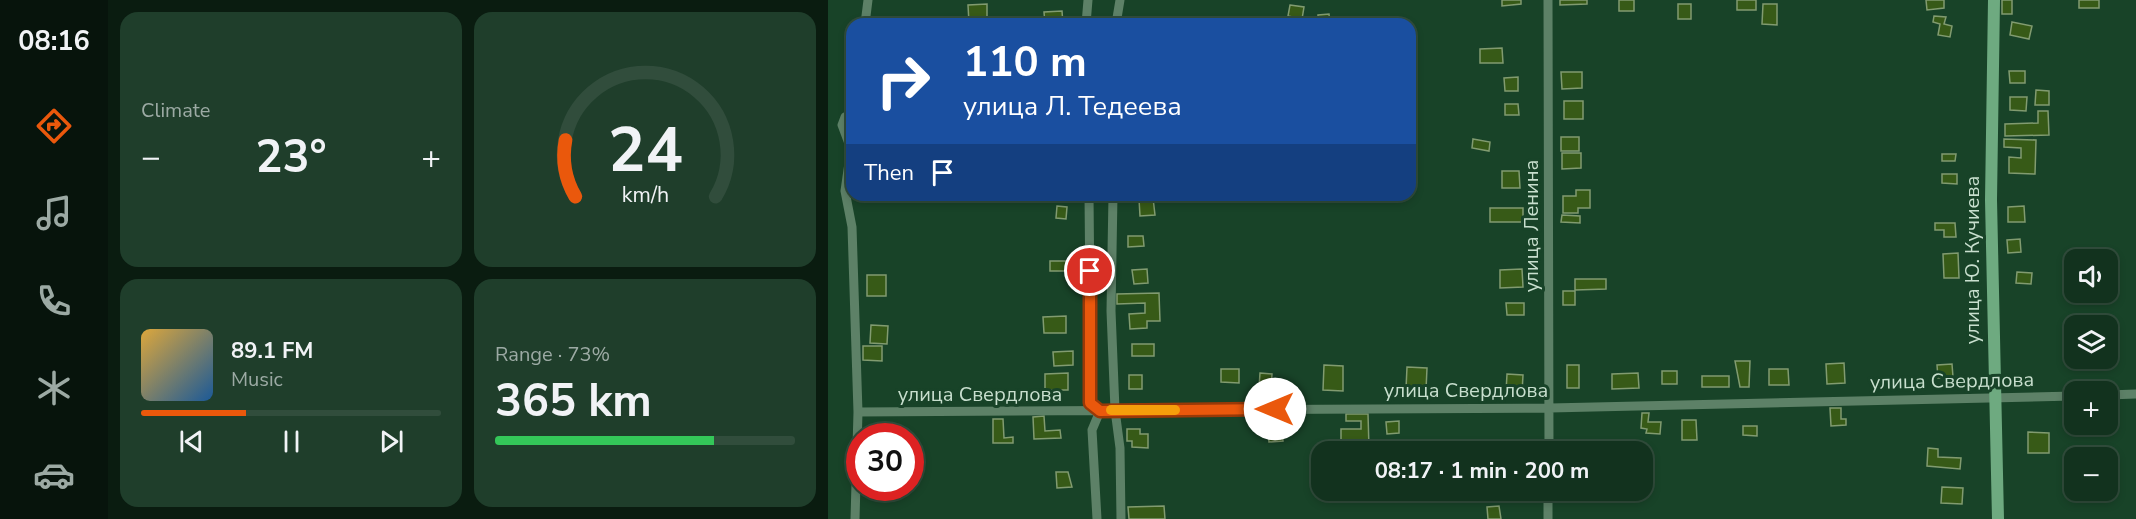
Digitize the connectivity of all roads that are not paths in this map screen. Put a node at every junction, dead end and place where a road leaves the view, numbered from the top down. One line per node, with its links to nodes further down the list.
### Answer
1 (868, 0): 6 (street)
2 (1088, 0): 7 (street)
3 (1120, 0): 8 (street)
4 (1548, 0): 18 (street, улица Ленина)
5 (1994, 0): 17 (street, улица Ю. Кучиева)
6 (866, 18)
7 (1086, 18)
8 (1117, 18)
9 (846, 117): 10 (street)
10 (846, 136)
11 (847, 201): 21 (street)
12 (1089, 201): 20 (street)
13 (1113, 201): 19 (street)
14 (2136, 394): 15 (street)
15 (2118, 395)
16 (2064, 396): 17 (street, улица Свердлова)
17 (1993, 399): 18 (street, улица Свердлова); 28 (street, улица Ю. Кучиева)
18 (1550, 408): 19 (street, улица Свердлова); 22 (street, улица Ленина)
19 (1114, 410): 20 (street, улица Свердлова); 26 (street)
20 (1100, 411): 21 (street, улица Свердлова); 25 (street)
21 (858, 412): 24 (street)
22 (1549, 441)
23 (1548, 501): 27 (street)
24 (855, 519)
25 (1098, 519)
26 (1121, 519)
27 (1548, 519)
28 (1998, 519)

